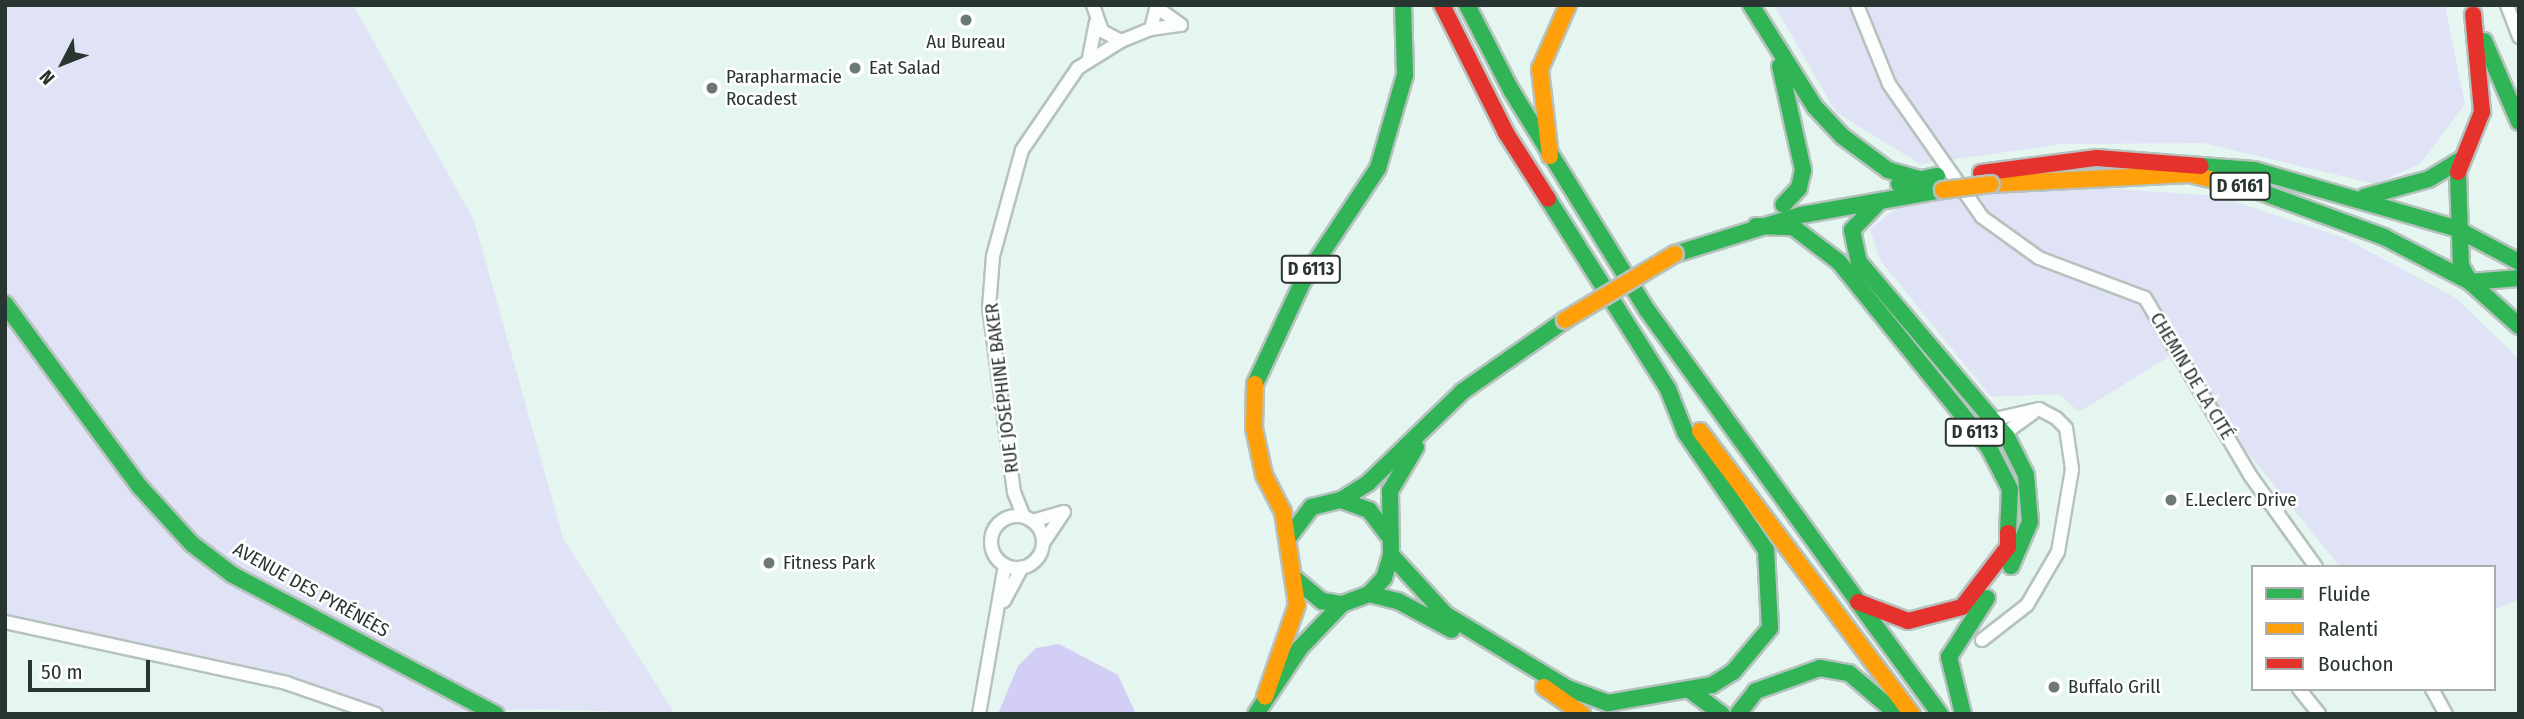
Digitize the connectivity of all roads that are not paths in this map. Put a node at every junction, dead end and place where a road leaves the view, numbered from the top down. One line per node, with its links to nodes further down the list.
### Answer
1 (1093, 5): 11 (street)
2 (1403, 5): 44 (main road, D 6113)
3 (1442, 5): 33 (main road)
4 (1467, 5): 18 (main road)
5 (1568, 5): 18 (main road)
6 (1751, 5): 12 (main road)
7 (1857, 5): 48 (street, CHEMIN DE LA CITÉ)
8 (2507, 5): 14 (street)
9 (1158, 6): 13 (street); 13 (street, RUE JOSÉPHINE BAKER)
10 (2471, 10): 17 (main road); 19 (main road)
11 (1096, 23): 15 (street); 16 (street)
12 (1768, 27): 21 (main road); 24 (main road)
13 (1151, 29): 15 (street, RUE JOSÉPHINE BAKER)
14 (2519, 37)
15 (1121, 41): 16 (street, RUE JOSÉPHINE BAKER)
16 (1089, 58): 39 (street, RUE JOSÉPHINE BAKER)
17 (2519, 122)
18 (1550, 156): 52 (main road)
19 (2462, 159): 22 (main road); 26 (main road)
20 (1986, 178): 21 (main road, D 6161); 22 (main road, D 6161); 30 (main road, D 6161)
21 (1934, 182): 23 (main road, D 6161); 24 (main road, D 6161)
22 (2364, 197): 26 (main road, D 6161)
23 (1879, 202): 25 (main road, D 6161); 35 (main road, D 6113)
24 (1783, 205): 27 (main road, D 6113)
25 (1756, 226): 27 (main road, D 6113); 38 (main road, D 6113)
26 (2455, 228): 28 (main road, D 6161); 30 (main road)
27 (1675, 254): 36 (main road, D 6113, bridge)
28 (2519, 262)
29 (2519, 278): 30 (main road)
30 (2470, 282): 32 (main road, D 6161)
31 (5, 304): 63 (main road, AVENUE DES PYRÉNÉES)
32 (2519, 326)
33 (1668, 389): 57 (main road); 71 (main road)
34 (2039, 410): 35 (street); 37 (street); 56 (street)
35 (1990, 417): 37 (main road, D 6113); 38 (street)
36 (1430, 424): 40 (main road, D 6113); 43 (main road, D 6113)
37 (2007, 437): 38 (street); 73 (main road, D 6113)
38 (1988, 441): 52 (main road, D 6113)
39 (1014, 492): 41 (street, RUE JOSÉPHINE BAKER); 42 (street, RUE JOSÉPHINE BAKER)
40 (1341, 500): 43 (main road); 44 (main road)
41 (1007, 518): 42 (street); 47 (street)
42 (1028, 519): 45 (street); 45 (street)
43 (1387, 534): 46 (main road)
44 (1289, 537): 50 (main road)
45 (1043, 543): 49 (street)
46 (1391, 555): 51 (main road); 61 (main road)
47 (1005, 565): 49 (street); 54 (street)
48 (2315, 565)
49 (1022, 567): 54 (street)
50 (1293, 577): 53 (main road); 60 (main road)
51 (1369, 594): 53 (main road); 66 (main road)
52 (1858, 602): 72 (main road)
53 (1342, 604): 60 (main road)
54 (1001, 607): 64 (street)
55 (5, 622): 62 (street)
56 (1982, 640)
57 (1691, 691): 61 (main road); 68 (main road)
58 (2302, 691): 74 (street)
59 (2433, 691): 75 (street)
60 (1265, 697): 65 (main road)
61 (1647, 698): 67 (main road)
62 (376, 714)
63 (495, 714)
64 (979, 714)
65 (1256, 714)
66 (1582, 714)
67 (1632, 714)
68 (1722, 714)
69 (1738, 714): 70 (main road)
70 (1897, 714)
71 (1912, 714)
72 (1940, 714)
73 (1963, 714)
74 (2319, 714)
75 (2446, 714)

